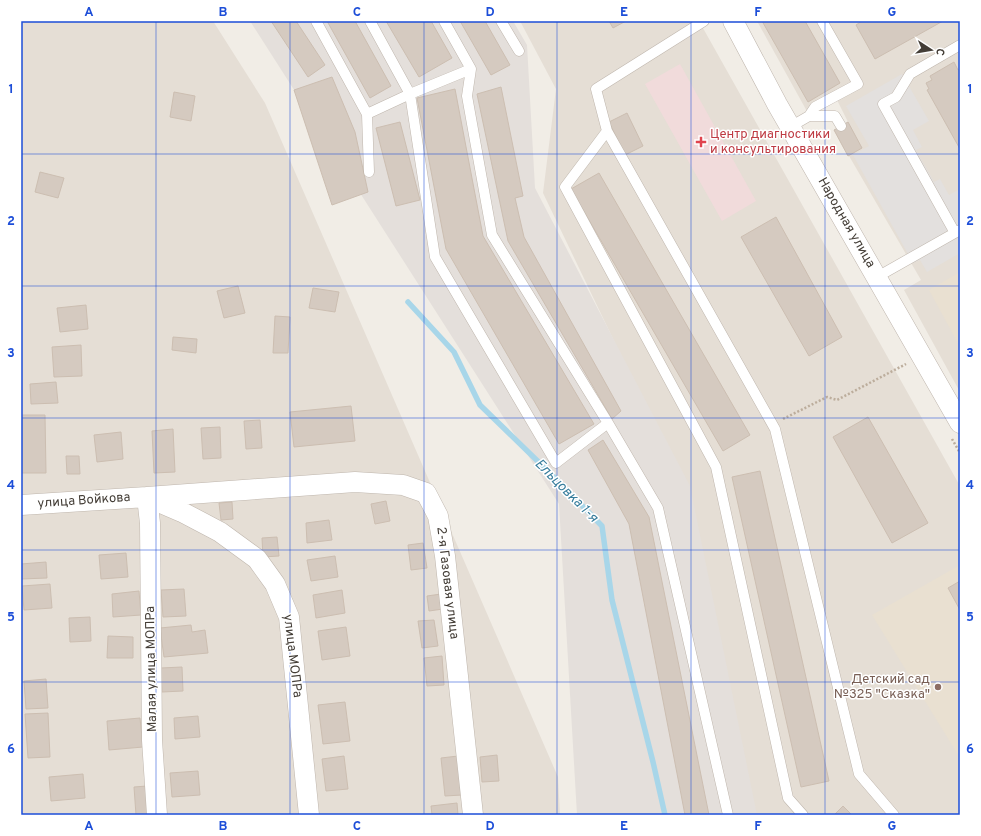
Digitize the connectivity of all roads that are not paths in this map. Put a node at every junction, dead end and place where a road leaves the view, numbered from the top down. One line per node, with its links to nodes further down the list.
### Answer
1 (316, 21): 12 (lane)
2 (370, 21): 11 (lane)
3 (444, 21): 10 (lane)
4 (501, 21): 9 (lane)
5 (704, 21): 16 (lane)
6 (733, 21): 14 (street, Народная улица)
7 (826, 22): 13 (lane)
8 (960, 46): 18 (lane)
9 (519, 51)
10 (472, 69): 11 (lane); 20 (lane)
11 (410, 94): 12 (lane); 20 (lane)
12 (367, 114): 17 (lane)
13 (808, 116): 14 (lane); 15 (lane)
14 (790, 126): 19 (street, Народная улица)
15 (841, 126)
16 (607, 131): 28 (lane); 29 (lane)
17 (369, 172)
18 (958, 232): 19 (lane)
19 (877, 277): 21 (street, Народная улица)
20 (608, 423): 27 (lane)
21 (960, 424)
22 (147, 497): 23 (street, улица Войкова); 24 (street, Малая улица МОПРа); 25 (street, улица МОПРа); 26 (street, 2-я Газовая улица)
23 (21, 505)
24 (158, 815)
25 (309, 815)
26 (473, 815)
27 (728, 815)
28 (803, 815)
29 (894, 815)

